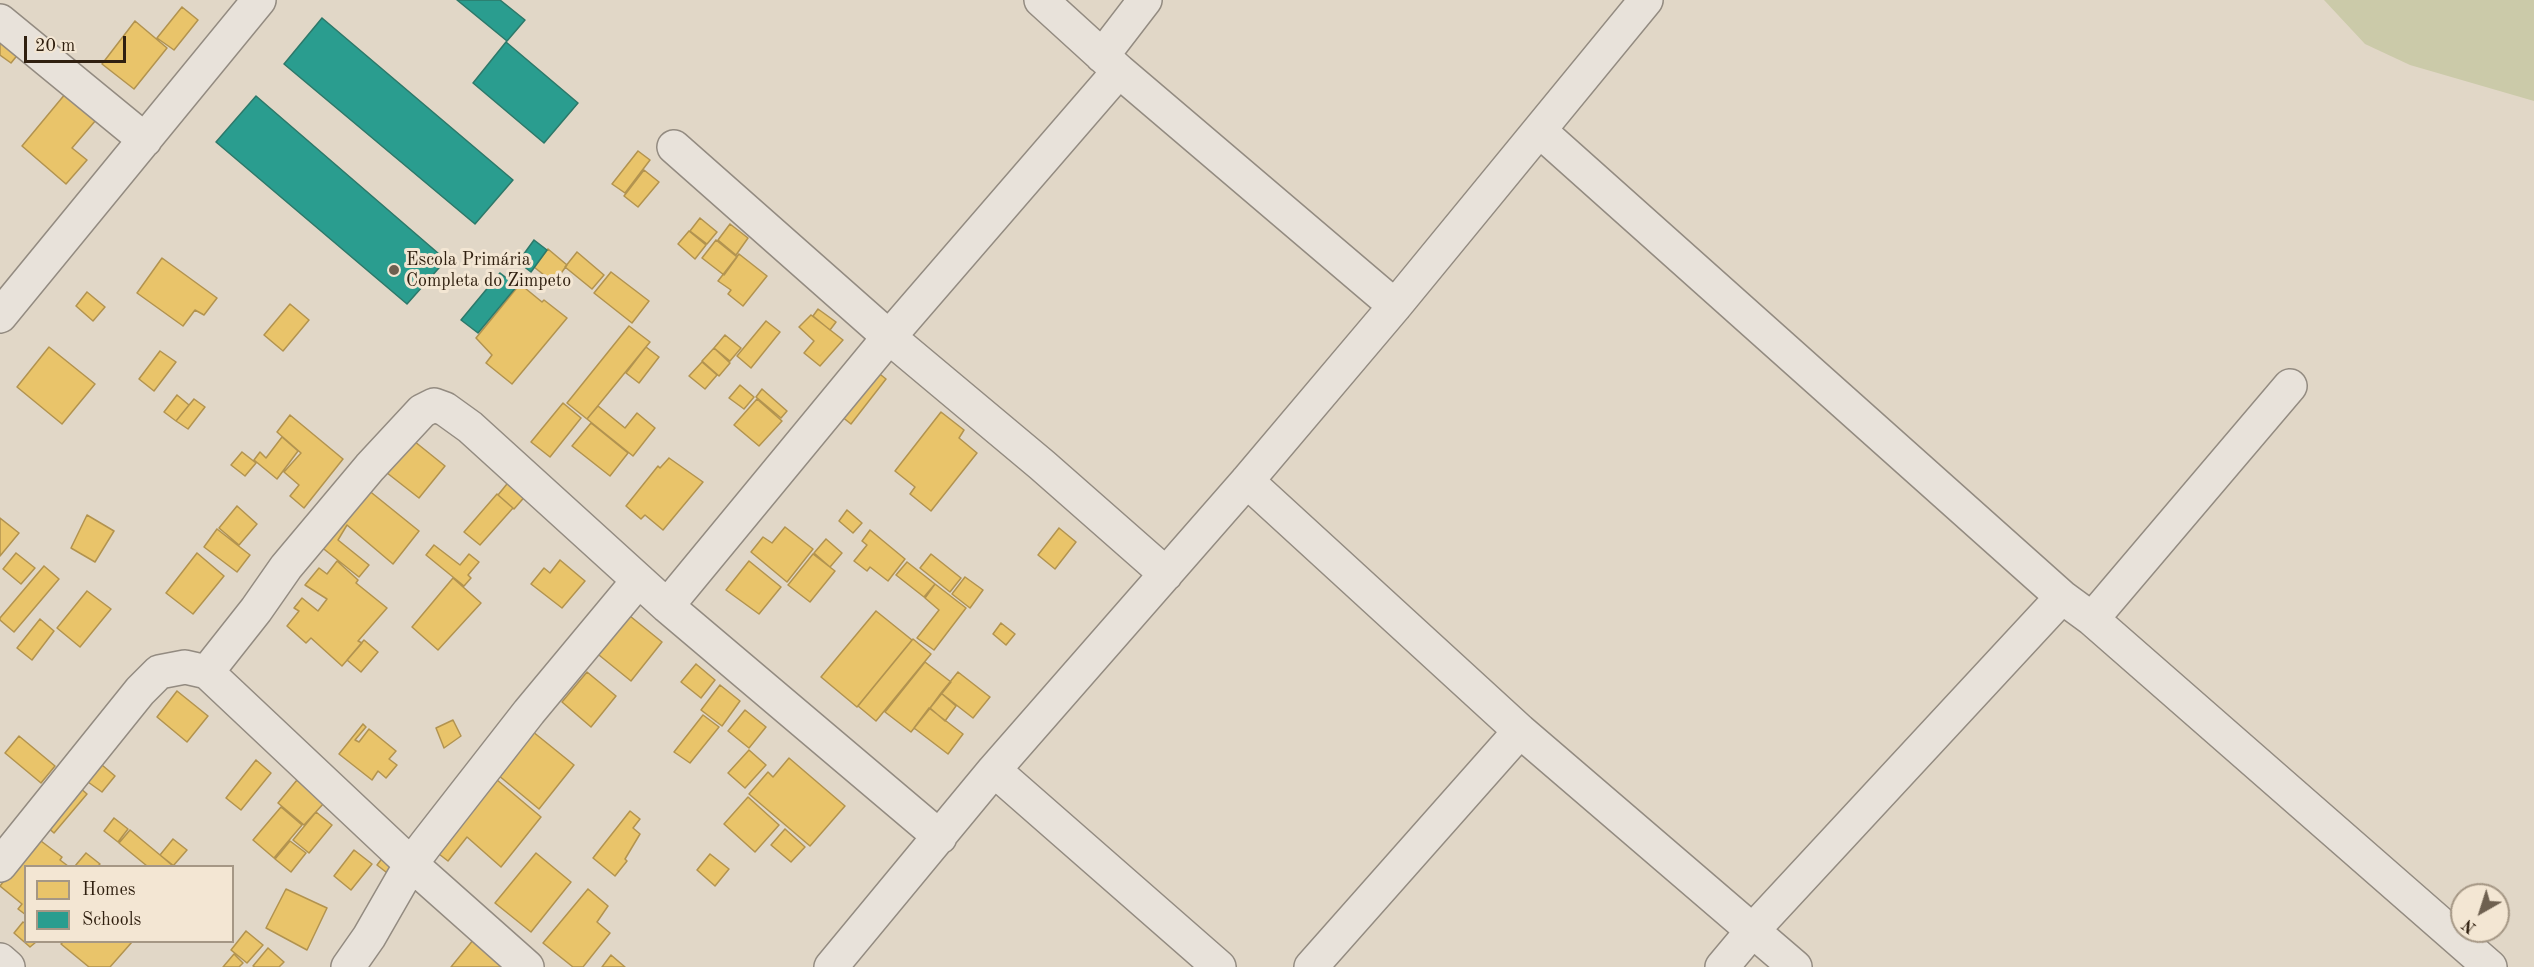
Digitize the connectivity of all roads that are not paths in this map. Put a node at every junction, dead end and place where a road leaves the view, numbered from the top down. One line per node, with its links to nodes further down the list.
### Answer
1 (259, 0): 8 (street)
2 (1041, 0): 6 (street)
3 (1145, 0): 6 (street)
4 (1631, 5): 7 (street)
5 (0, 21): 8 (street)
6 (1111, 64): 10 (street); 12 (street)
7 (1540, 131): 10 (street); 17 (street)
8 (145, 140): 11 (street)
9 (674, 147): 12 (street)
10 (1395, 306): 14 (street)
11 (0, 316)
12 (889, 337): 15 (street); 18 (street)
13 (2290, 386): 19 (street)
14 (1247, 481): 15 (street); 21 (street)
15 (1166, 574): 22 (street)
16 (638, 580): 18 (street); 20 (street); 24 (street)
17 (2062, 597): 19 (street); 26 (street)
18 (667, 606): 23 (street)
19 (2092, 620): 36 (street)
20 (207, 672): 24 (street); 25 (street)
21 (1520, 731): 26 (street); 33 (street)
22 (994, 770): 23 (street); 32 (street)
23 (940, 837): 31 (street)
24 (411, 864): 29 (street); 30 (street)
25 (0, 866)
26 (1753, 930): 34 (street); 35 (street)
27 (0, 960): 28 (street)
28 (8, 967)
29 (348, 967)
30 (528, 967)
31 (831, 967)
32 (1219, 967)
33 (1311, 967)
34 (1722, 967)
35 (1795, 967)
36 (2490, 967)

